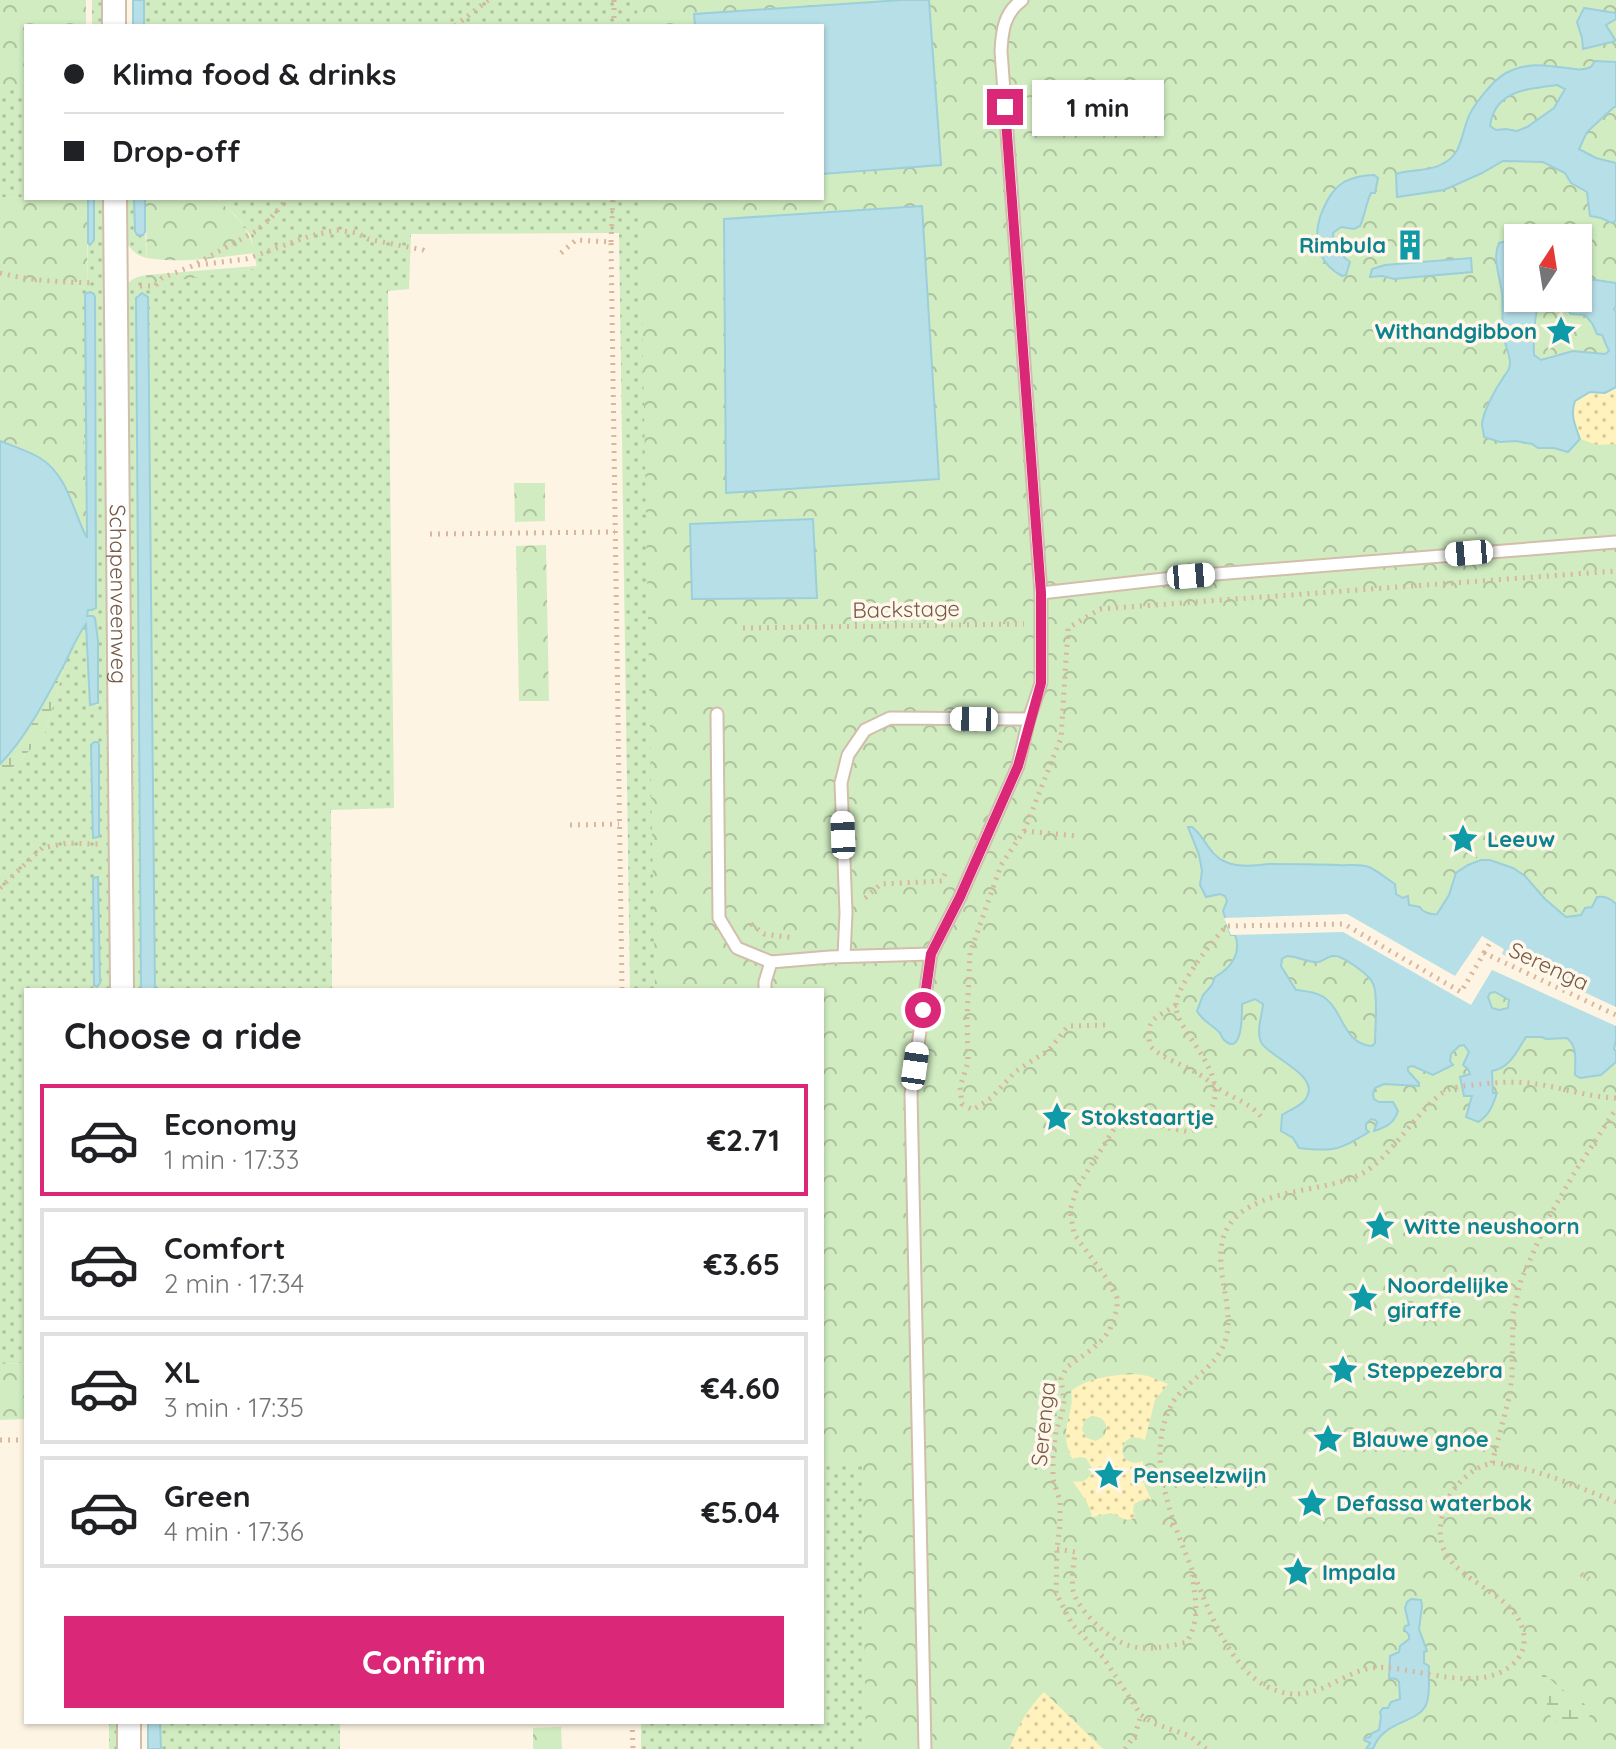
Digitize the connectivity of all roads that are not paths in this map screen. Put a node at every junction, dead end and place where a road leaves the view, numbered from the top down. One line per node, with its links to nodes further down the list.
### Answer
1 (114, 0): 3 (street)
2 (1022, 0): 6 (lane)
3 (114, 24)
4 (115, 200): 12 (street, Schapenveenweg)
5 (1616, 542): 6 (lane)
6 (1041, 593): 8 (lane)
7 (717, 714): 11 (lane)
8 (1029, 719): 9 (lane); 10 (lane)
9 (931, 954): 10 (lane); 16 (lane)
10 (844, 956): 11 (lane)
11 (771, 962): 13 (lane)
12 (122, 988)
13 (765, 988)
14 (129, 1724): 15 (street)
15 (129, 1749)
16 (925, 1749)

